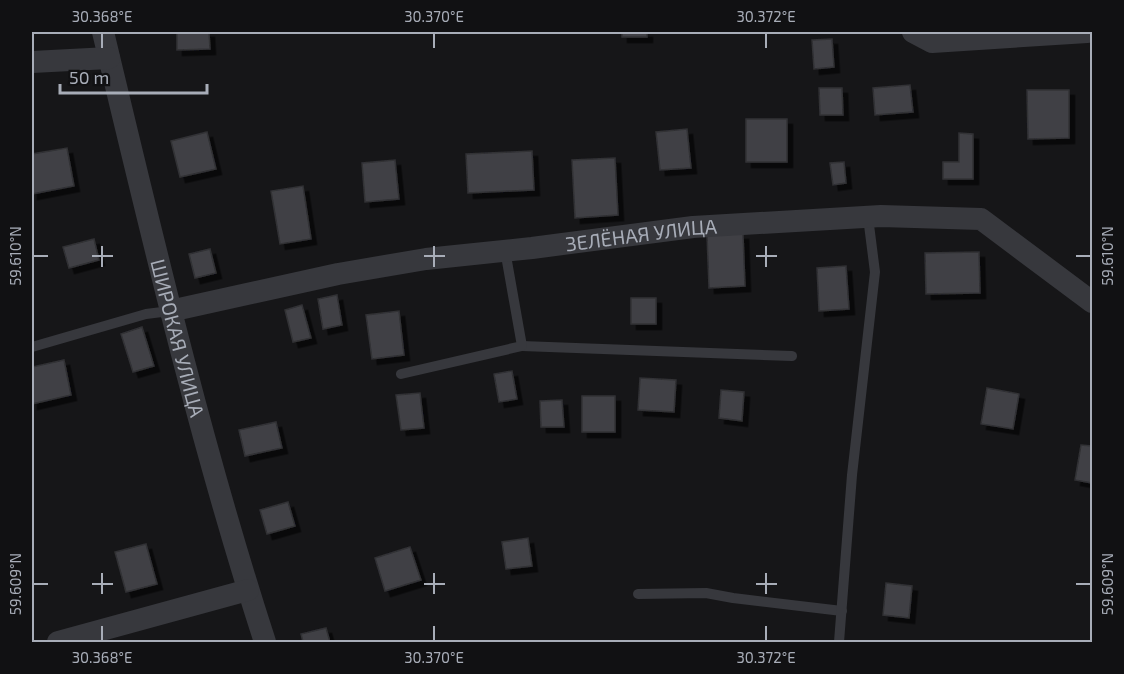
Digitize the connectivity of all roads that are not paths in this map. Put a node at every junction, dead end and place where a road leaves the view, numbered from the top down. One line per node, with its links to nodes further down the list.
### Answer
1 (103, 32): 4 (street, ШИРОКАЯ УЛИЦА)
2 (913, 32): 3 (street)
3 (1087, 32)
4 (109, 58): 5 (street); 9 (street, ШИРОКАЯ УЛИЦА)
5 (32, 62)
6 (868, 217): 7 (street, ЗЕЛЁНАЯ УЛИЦА); 8 (street, ЗЕЛЁНАЯ УЛИЦА); 16 (lane)
7 (506, 250): 9 (street, ЗЕЛЁНАЯ УЛИЦА); 10 (lane)
8 (1092, 302)
9 (170, 311): 11 (lane); 14 (street, ШИРОКАЯ УЛИЦА)
10 (522, 346): 12 (lane); 13 (lane)
11 (32, 347)
12 (792, 356)
13 (401, 374)
14 (248, 590): 17 (street); 18 (street, ШИРОКАЯ УЛИЦА)
15 (638, 594): 16 (lane)
16 (842, 611): 19 (lane)
17 (58, 642)
18 (265, 642)
19 (839, 642)

